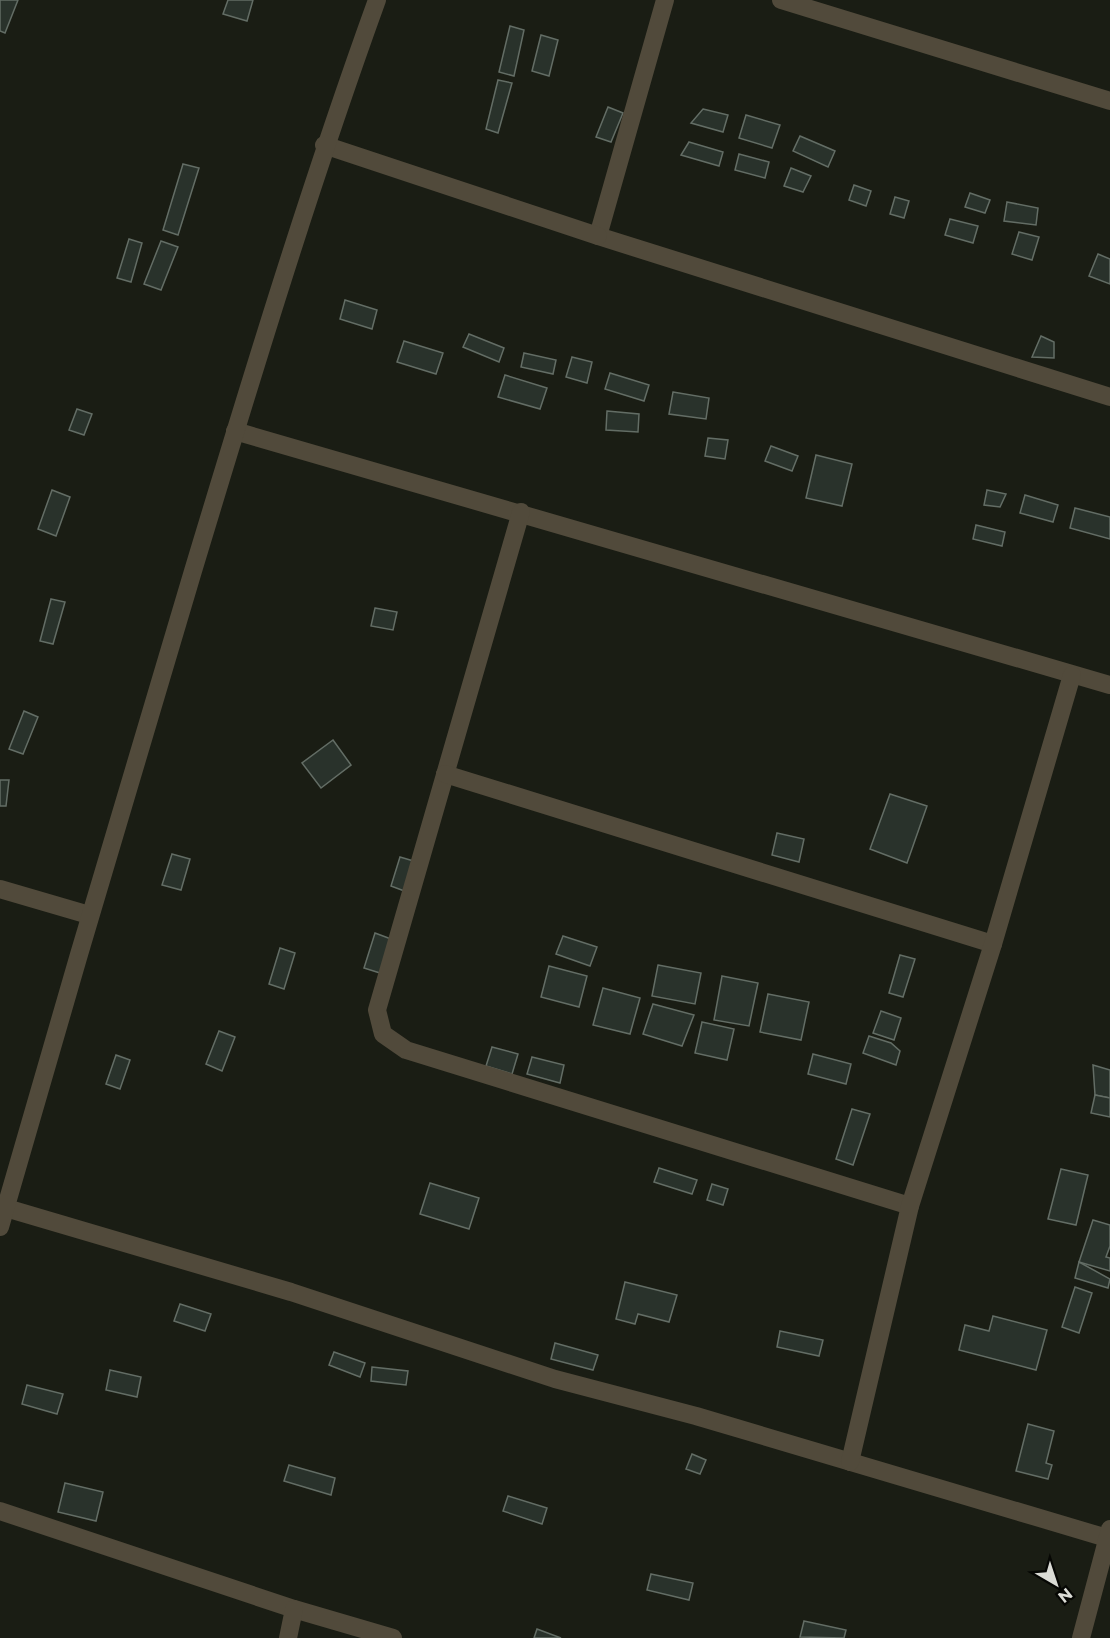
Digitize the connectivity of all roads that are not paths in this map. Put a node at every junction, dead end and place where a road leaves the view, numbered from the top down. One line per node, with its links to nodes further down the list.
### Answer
1 (377, 0): 5 (street)
2 (665, 0): 6 (street)
3 (781, 0): 4 (street)
4 (1110, 101)
5 (324, 146): 6 (street); 8 (street)
6 (598, 236): 7 (street)
7 (1110, 397)
8 (235, 431): 9 (street); 14 (street)
9 (521, 512): 10 (street); 12 (street)
10 (1072, 675): 11 (street); 15 (street)
11 (1110, 685)
12 (445, 774): 15 (street); 16 (street)
13 (0, 889): 14 (street)
14 (89, 915): 17 (street)
15 (993, 944): 16 (street)
16 (910, 1206): 19 (street)
17 (6, 1208): 18 (street); 19 (street)
18 (0, 1227)
19 (850, 1462): 21 (street)
20 (0, 1511): 22 (street)
21 (1109, 1534): 25 (street)
22 (294, 1609): 23 (street); 24 (street)
23 (288, 1638)
24 (393, 1638)
25 (1081, 1638)

